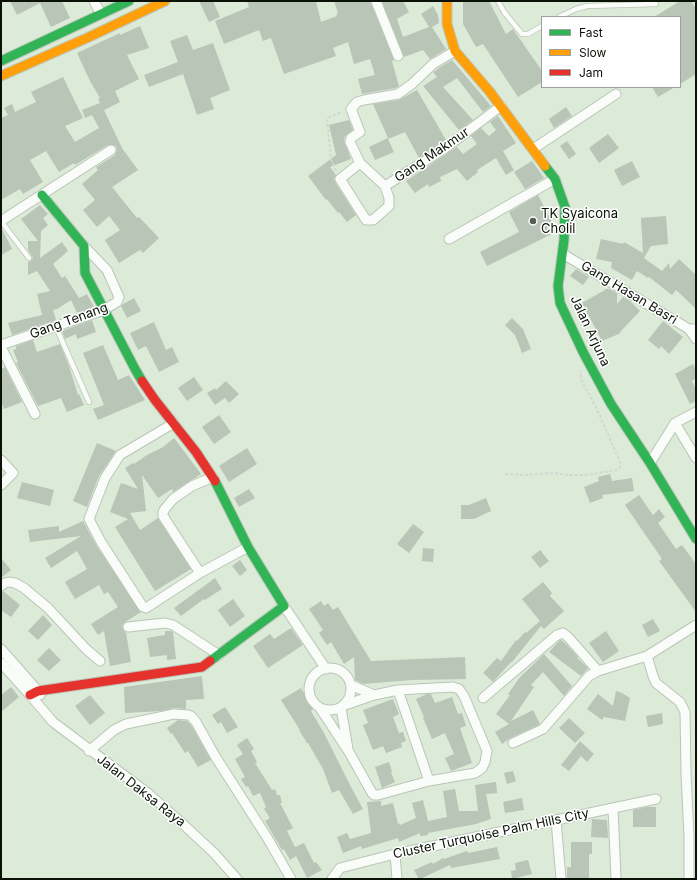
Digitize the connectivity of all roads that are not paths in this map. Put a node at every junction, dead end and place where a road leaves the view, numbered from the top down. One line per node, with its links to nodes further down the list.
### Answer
1 (94, 1): 10 (street)
2 (129, 1): 10 (main road)
3 (141, 1): 9 (main road)
4 (165, 1): 9 (main road)
5 (376, 1): 14 (street)
6 (447, 1): 13 (main road, Jalan Arjuna)
7 (498, 1): 12 (lane)
8 (656, 4): 11 (lane)
9 (146, 10): 16 (main road)
10 (101, 14): 15 (main road)
11 (561, 16)
12 (541, 27)
13 (455, 51): 18 (main road, Jalan Arjuna); 21 (street)
14 (398, 56)
15 (1, 61)
16 (1, 76)
17 (616, 94): 19 (street)
18 (501, 106): 19 (main road, Jalan Arjuna); 23 (street, Gang Makmur)
19 (533, 149): 22 (main road, Jalan Arjuna)
20 (111, 150): 24 (street)
21 (360, 163): 23 (street); 23 (street, Gang Makmur)
22 (556, 179): 26 (street); 28 (main road, Jalan Arjuna)
23 (385, 186)
24 (42, 195): 25 (street); 27 (main road)
25 (1, 221): 29 (lane)
26 (449, 239)
27 (84, 246): 30 (main road); 30 (street, Gang Tenang)
28 (563, 254): 32 (street, Gang Hasan Basri); 42 (main road, Jalan Arjuna)
29 (29, 258)
30 (104, 310): 31 (street, Gang Tenang); 38 (main road)
31 (56, 327): 34 (street, Gang Tenang); 35 (lane)
32 (693, 329): 33 (street)
33 (696, 339)
34 (1, 346): 37 (street)
35 (89, 402)
36 (696, 412): 39 (street)
37 (35, 414)
38 (174, 423): 43 (main road); 47 (street)
39 (675, 423): 40 (street); 42 (street)
40 (696, 458)
41 (1, 460): 44 (street)
42 (650, 462): 45 (main road, Jalan Arjuna)
43 (213, 477): 46 (main road); 47 (street)
44 (1, 485)
45 (696, 539)
46 (248, 547): 47 (street); 49 (main road)
47 (200, 573)
48 (1, 586): 55 (street)
49 (284, 606): 53 (main road); 57 (street)
50 (696, 625): 54 (street)
51 (128, 627): 53 (street)
52 (1, 649): 61 (street)
53 (219, 655): 61 (main road)
54 (647, 656): 58 (street); 74 (street)
55 (100, 661)
56 (1, 663): 61 (street)
57 (326, 669): 59 (street); 65 (street)
58 (598, 671): 63 (street); 66 (street)
59 (351, 685): 62 (street); 64 (street)
60 (398, 690): 62 (street); 69 (street); 69 (street)
61 (34, 693): 67 (street, Jalan Daksa Raya)
62 (374, 695): 64 (street)
63 (483, 698)
64 (343, 706): 65 (street); 68 (street)
65 (320, 708): 68 (street)
66 (513, 743)
67 (89, 751): 75 (street, Jalan Daksa Raya); 76 (street)
68 (349, 752): 69 (street)
69 (429, 781)
70 (656, 799): 71 (street, Cluster Turquoise Palm Hills City)
71 (613, 808): 72 (street, Cluster Turquoise Palm Hills City); 80 (street)
72 (556, 820): 73 (street, Cluster Turquoise Palm Hills City); 79 (street)
73 (395, 854): 77 (street, Cluster Turquoise Palm Hills City); 78 (street)
74 (692, 865): 81 (street)
75 (237, 879)
76 (291, 879)
77 (332, 879)
78 (397, 879)
79 (561, 879)
80 (616, 879)
81 (690, 879)

